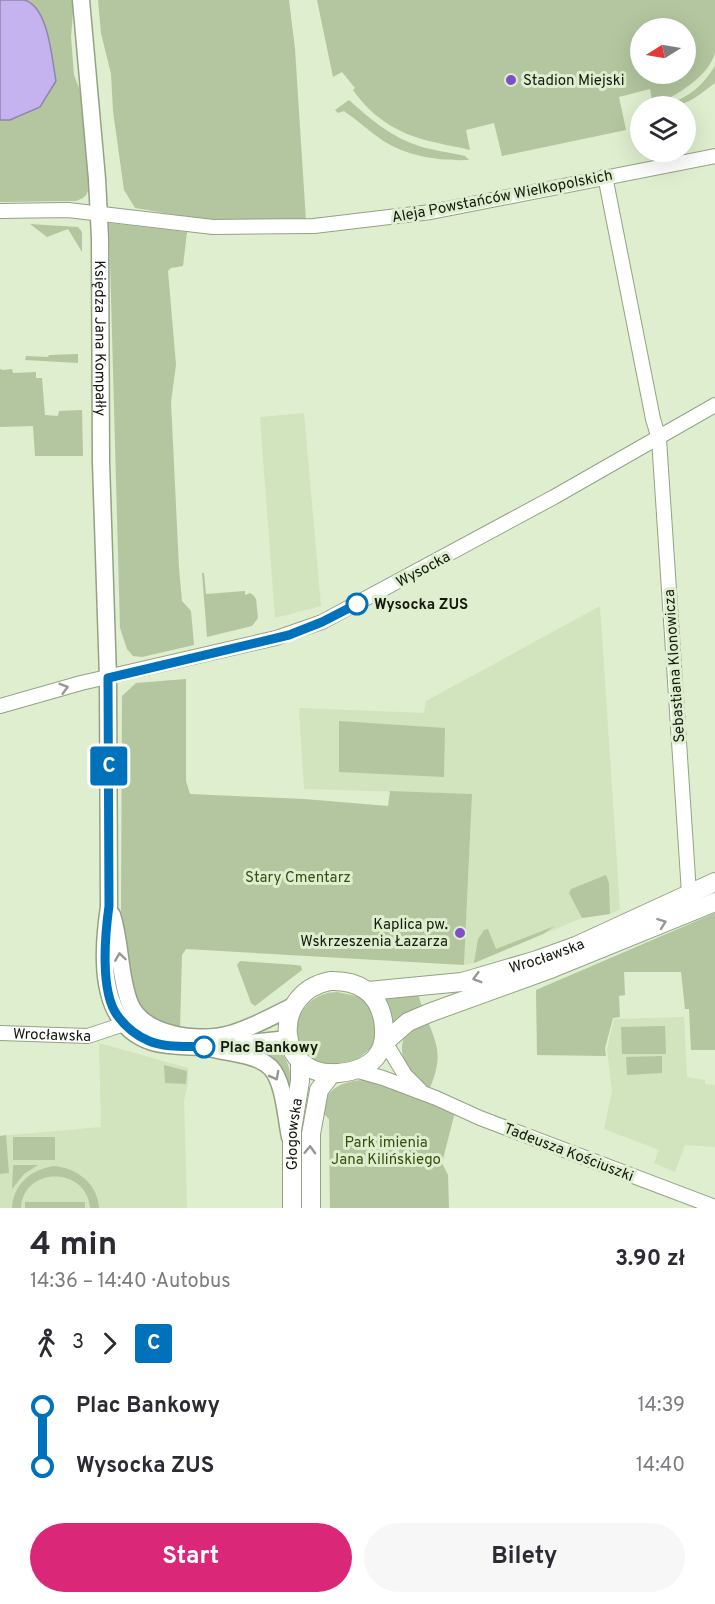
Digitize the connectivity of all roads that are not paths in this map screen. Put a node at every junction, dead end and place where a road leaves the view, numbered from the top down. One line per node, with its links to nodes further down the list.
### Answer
1 (81, 0): 5 (street, Księdza Jana Kompałły)
2 (715, 156): 3 (street, Aleja Powstańców Wielkopolskich)
3 (604, 176): 5 (street, Aleja Powstańców Wielkopolskich); 7 (street, Sebastiana Klonowicza)
4 (0, 211): 5 (street, Aleja Powstańców Wielkopolskich)
5 (99, 213): 8 (street, Księdza Jana Kompałły)
6 (715, 405): 7 (street, Wysocka)
7 (659, 438): 8 (street, Wysocka); 11 (street, Sebastiana Klonowicza)
8 (108, 678): 9 (street, Wysocka, one-way to 8); 13 (street, Księdza Jana Kompałły)
9 (0, 706)
10 (715, 882): 11 (main road, Wrocławska)
11 (689, 894): 14 (main road, Wrocławska, one-way to 14)
12 (715, 902): 19 (main road, Wrocławska, one-way to 12)
13 (109, 906): 15 (street, one-way to 13); 16 (street)
14 (368, 991): 15 (main road); 19 (main road)
15 (293, 1006): 18 (main road)
16 (124, 1024): 17 (street, Wrocławska); 20 (street)
17 (0, 1034)
18 (288, 1039): 20 (street); 21 (main road)
19 (385, 1042): 22 (main road); 24 (street, Tadeusza Kościuszki)
20 (204, 1047): 25 (street, one-way to 25)
21 (300, 1062): 23 (main road); 25 (main road, Głogowska)
22 (356, 1070): 23 (main road); 24 (street, Tadeusza Kościuszki)
23 (332, 1074): 28 (main road, Głogowska, one-way to 23)
24 (424, 1094): 26 (street, Tadeusza Kościuszki)
25 (292, 1144): 27 (main road, Głogowska)
26 (715, 1207)
27 (292, 1208)
28 (311, 1208)

